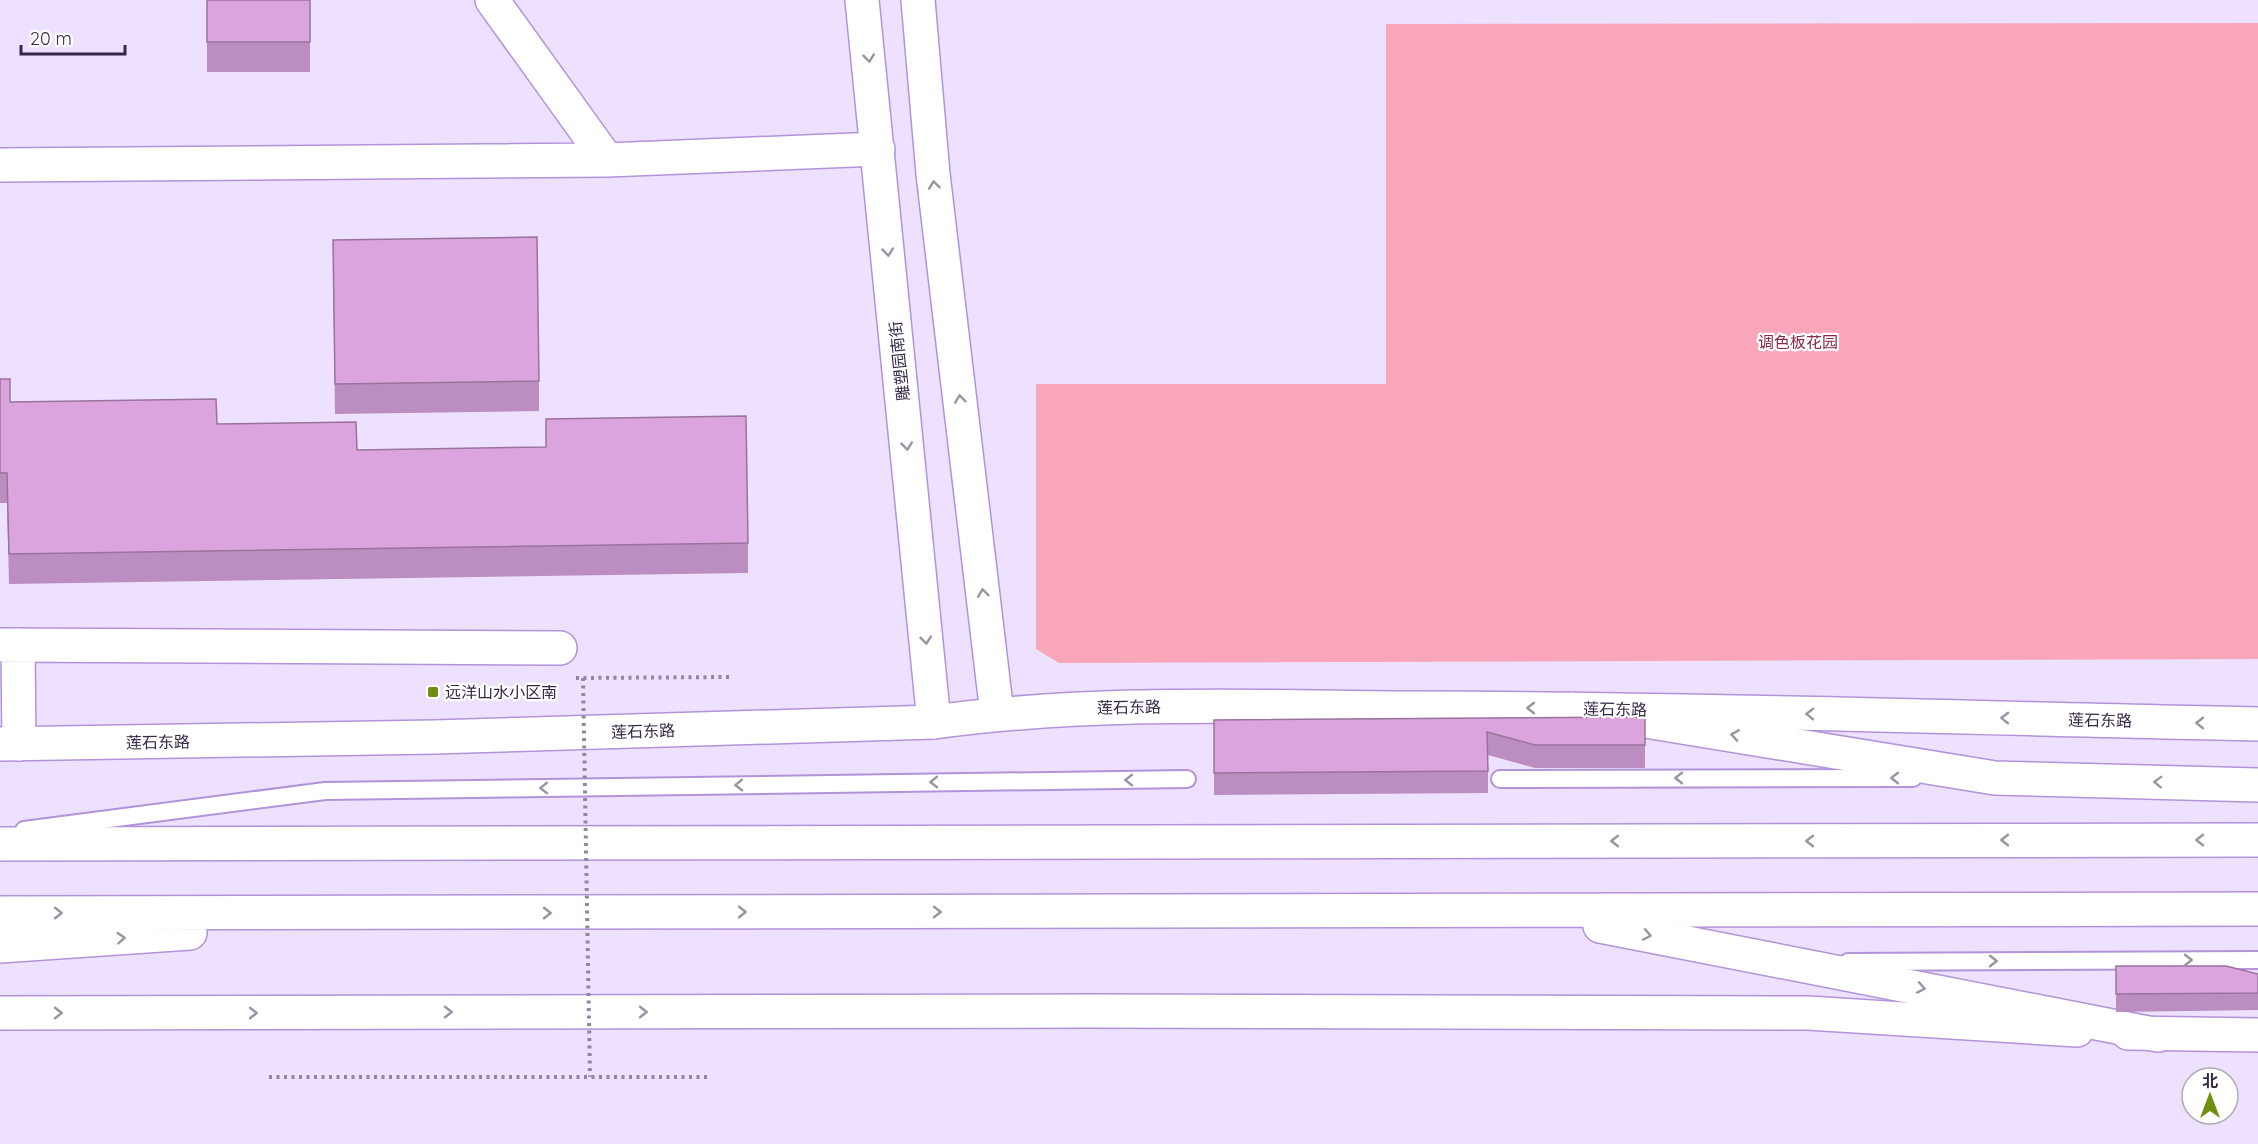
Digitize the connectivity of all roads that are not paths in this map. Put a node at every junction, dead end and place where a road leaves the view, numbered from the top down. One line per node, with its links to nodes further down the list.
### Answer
1 (492, 0): 5 (main road)
2 (862, 0): 4 (main road, 雕塑园南街, one-way to 4)
3 (918, 0): 10 (main road, one-way to 3)
4 (878, 149): 5 (main road); 11 (main road, 雕塑园南街, one-way to 11)
5 (607, 160): 6 (main road)
6 (0, 165)
7 (9, 645): 8 (main road); 13 (main road)
8 (560, 648)
9 (1572, 709): 10 (main road, 莲石东路, one-way to 10); 12 (main road, 莲石东路, one-way to 9); 15 (main road, one-way to 9)
10 (997, 714): 11 (main road, 莲石东路)
11 (934, 722): 13 (main road, 莲石东路)
12 (2258, 724)
13 (10, 744)
14 (1500, 778): 15 (lane, one-way to 14)
15 (1995, 778): 17 (main road, one-way to 15)
16 (1187, 779): 18 (lane, one-way to 18)
17 (2258, 785)
18 (0, 833)
19 (2258, 840): 20 (main road, one-way to 20)
20 (0, 844)
21 (2258, 909): 22 (main road)
22 (1528, 912): 23 (main road, one-way to 22); 27 (main road, one-way to 27)
23 (500, 913): 24 (main road, one-way to 23); 25 (main road, one-way to 23)
24 (0, 914)
25 (0, 946)
26 (2258, 960): 27 (lane, one-way to 26)
27 (1787, 962): 29 (main road, one-way to 29)
28 (0, 1013): 29 (main road, one-way to 29)
29 (2158, 1035): 30 (main road)
30 (2258, 1035)

